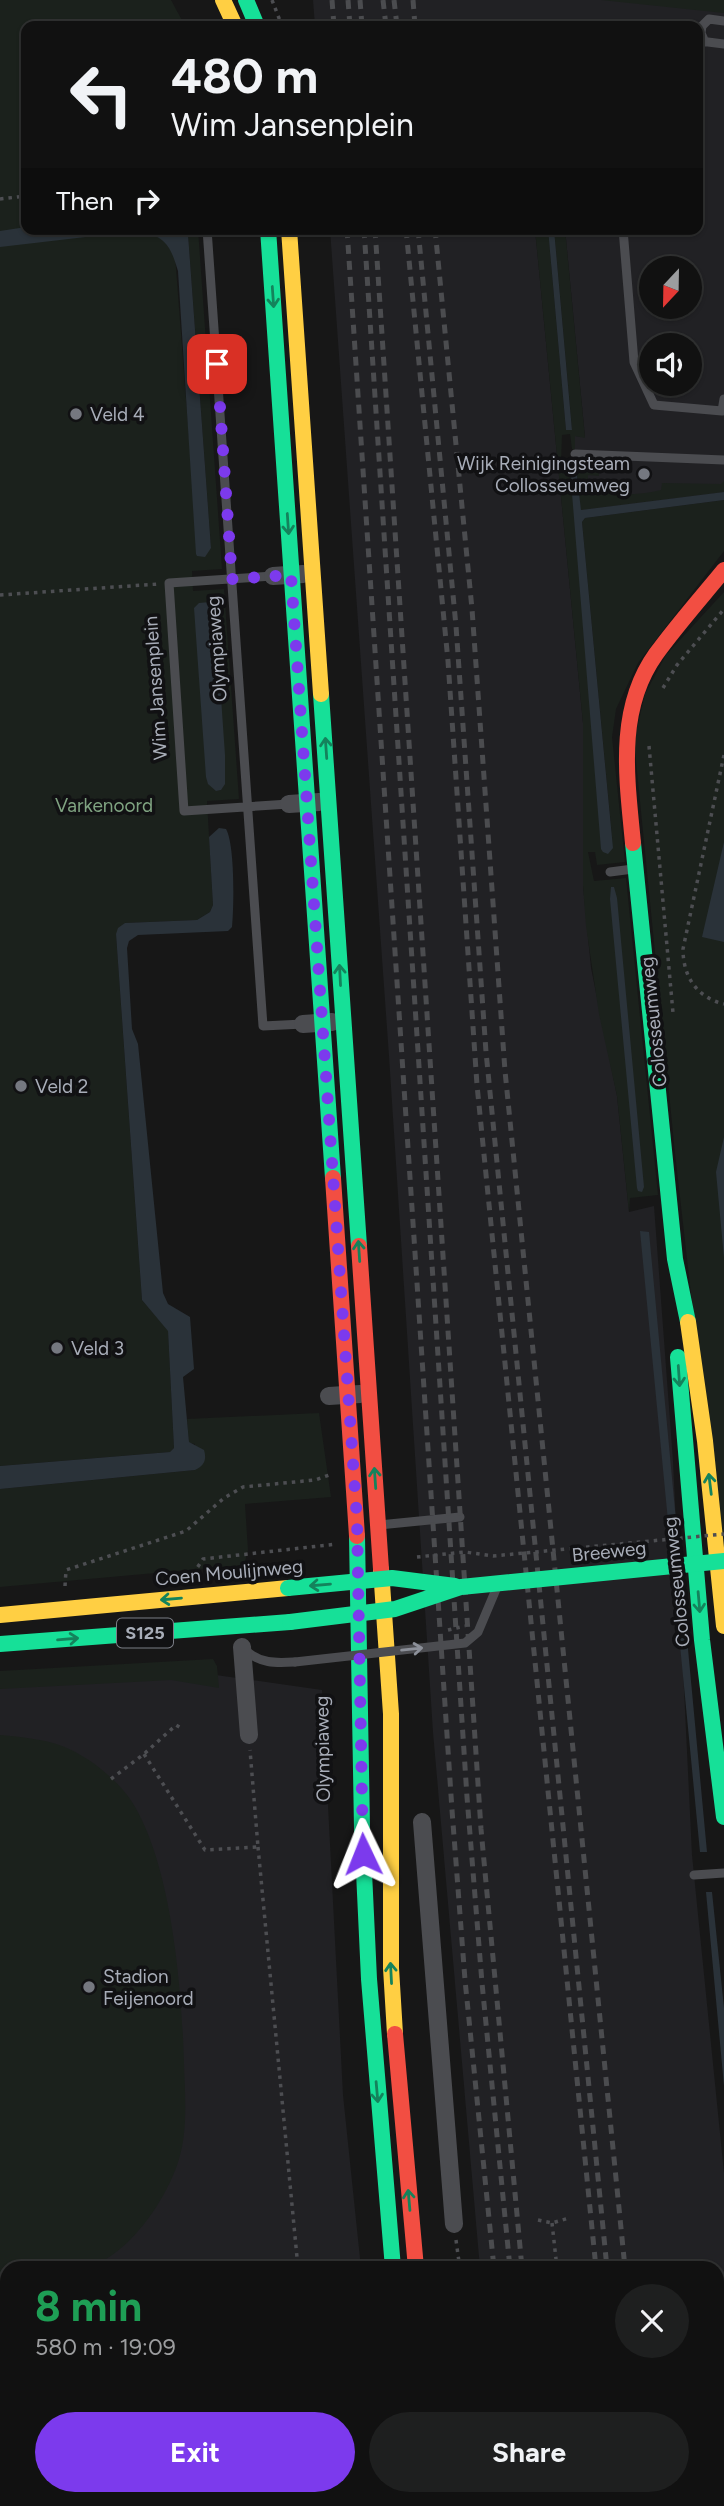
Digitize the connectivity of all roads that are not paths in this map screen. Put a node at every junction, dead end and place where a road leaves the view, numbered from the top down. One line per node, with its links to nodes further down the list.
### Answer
1 (223, 0): 3 (main road)
2 (246, 0): 4 (main road)
3 (233, 21)
4 (255, 21)
5 (724, 21): 6 (lane)
6 (703, 25)
7 (703, 41): 8 (lane)
8 (724, 44)
9 (207, 235): 20 (lane, Olympiaweg)
10 (268, 235): 18 (main road, Olympiaweg, one-way to 18)
11 (289, 235): 17 (main road)
12 (623, 235): 13 (lane)
13 (724, 399)
14 (575, 454): 15 (lane)
15 (724, 460)
16 (724, 570): 25 (main road, Colosseumweg)
17 (313, 573): 18 (street); 21 (main road, one-way to 17)
18 (291, 575): 19 (street); 22 (main road, Olympiaweg)
19 (273, 576): 20 (lane)
20 (232, 579): 24 (lane, Olympiaweg); 24 (lane, Wim Jansenplein)
21 (330, 801): 22 (street); 27 (main road, one-way to 21)
22 (308, 802): 23 (street, Wim Jansenplein); 28 (main road, Olympiaweg)
23 (289, 804): 24 (lane, Wim Jansenplein)
24 (248, 807): 29 (lane, Olympiaweg)
25 (636, 869): 26 (lane); 30 (main road, Colosseumweg)
26 (610, 872)
27 (343, 1021): 28 (street, Olympiaweg); 31 (main road, one-way to 27)
28 (323, 1023): 29 (street, Olympiaweg); 32 (main road, Olympiaweg)
29 (303, 1024)
30 (675, 1259): 41 (main road, Colosseumweg, one-way to 30); 47 (main road, Colosseumweg, one-way to 47)
31 (369, 1394): 32 (street); 35 (main road, one-way to 31)
32 (348, 1395): 33 (street); 45 (main road, Olympiaweg)
33 (329, 1396)
34 (460, 1517): 35 (lane)
35 (379, 1525): 44 (main road)
36 (724, 1561): 37 (main road, Breeweg / S125, bridge)
37 (498, 1583): 38 (main road, Coen Moulijnweg / S125, bridge); 43 (lane, one-way to 37, bridge)
38 (461, 1587): 39 (main road, Coen Moulijnweg / S125, one-way to 39, bridge); 40 (main road, Coen Moulijnweg / S125, bridge)
39 (0, 1615)
40 (222, 1622): 42 (main road, Coen Moulijnweg / S125, one-way to 40); 43 (lane)
41 (724, 1626)
42 (0, 1644)
43 (242, 1647): 46 (street)
44 (391, 1714): 45 (main road, Olympiaweg); 51 (main road, one-way to 44)
45 (361, 1715): 52 (main road, Olympiaweg)
46 (249, 1735)
47 (724, 1817)
48 (422, 1822): 53 (street)
49 (724, 1873): 50 (lane)
50 (694, 1875)
51 (395, 2042): 52 (main road); 55 (main road, one-way to 51)
52 (372, 2043): 54 (main road, Olympiaweg, one-way to 54)
53 (454, 2224)
54 (392, 2261)
55 (415, 2261)

